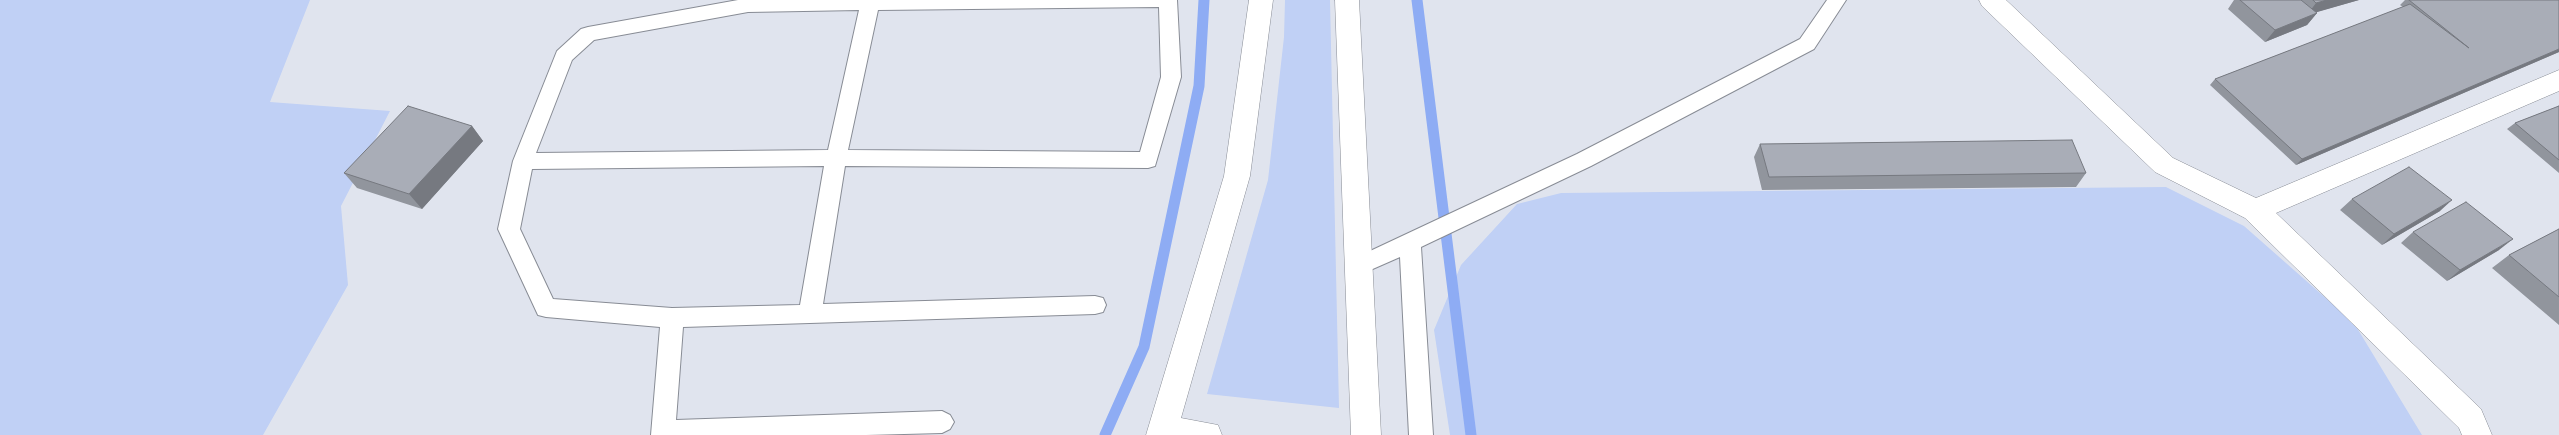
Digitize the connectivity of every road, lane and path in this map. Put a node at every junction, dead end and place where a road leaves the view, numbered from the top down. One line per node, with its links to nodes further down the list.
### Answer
1 (1168, 0): 6 (lane); 8 (lane)
2 (1261, 0): 17 (main road)
3 (1347, 0): 12 (main road)
4 (1837, 0): 11 (lane)
5 (1991, 0): 10 (main road)
6 (870, 2): 8 (lane); 9 (lane)
7 (2559, 80): 10 (main road)
8 (836, 158): 9 (lane); 14 (lane)
9 (523, 161): 15 (lane)
10 (2256, 210): 22 (main road)
11 (1410, 242): 12 (lane); 21 (lane)
12 (1359, 266): 20 (main road)
13 (1096, 305): 14 (lane)
14 (810, 314): 15 (lane)
15 (672, 318): 18 (lane)
16 (942, 422): 18 (lane)
17 (1162, 432): 19 (main road)
18 (663, 433)
19 (1207, 435)
20 (1366, 435)
21 (1421, 435)
22 (2477, 435)

